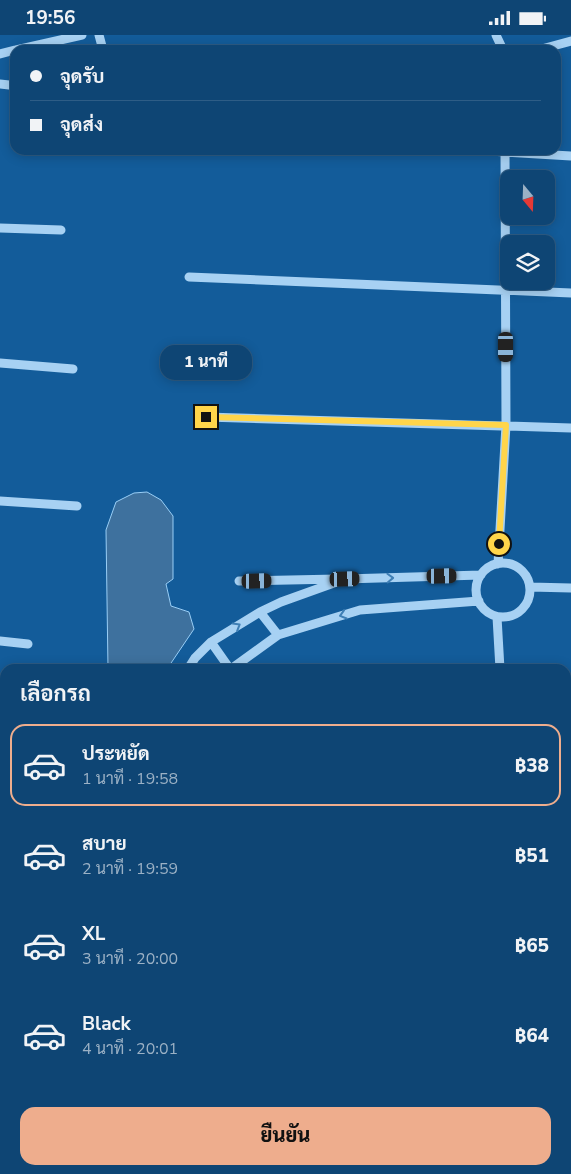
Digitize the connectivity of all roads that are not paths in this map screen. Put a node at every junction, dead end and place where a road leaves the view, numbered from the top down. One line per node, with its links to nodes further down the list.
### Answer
1 (82, 35): 3 (street)
2 (571, 41): 4 (street)
3 (38, 45)
4 (556, 45)
5 (505, 155): 10 (street)
6 (558, 155): 7 (street)
7 (571, 156)
8 (0, 228): 9 (street)
9 (61, 230)
10 (505, 235)
11 (190, 277): 12 (street)
12 (500, 289)
13 (505, 290): 19 (street)
14 (522, 290): 15 (street)
15 (571, 293)
16 (0, 363): 17 (street)
17 (73, 369)
18 (206, 417): 19 (street)
19 (506, 425): 20 (street); 23 (street)
20 (571, 428)
21 (0, 501): 22 (street)
22 (77, 506)
23 (498, 564): 24 (street); 27 (street)
24 (481, 575): 25 (street, one-way to 24); 29 (street)
25 (345, 579): 26 (street); 30 (street)
26 (239, 581)
27 (530, 587): 28 (street); 31 (street)
28 (571, 588)
29 (478, 601): 31 (street); 32 (street, one-way to 32)
30 (260, 611): 32 (street); 34 (street, one-way to 30)
31 (497, 617): 39 (street)
32 (278, 635): 38 (street)
33 (0, 641): 35 (street)
34 (211, 642): 36 (street); 37 (street)
35 (28, 643)
36 (191, 664)
37 (226, 664)
38 (237, 664)
39 (500, 664)

